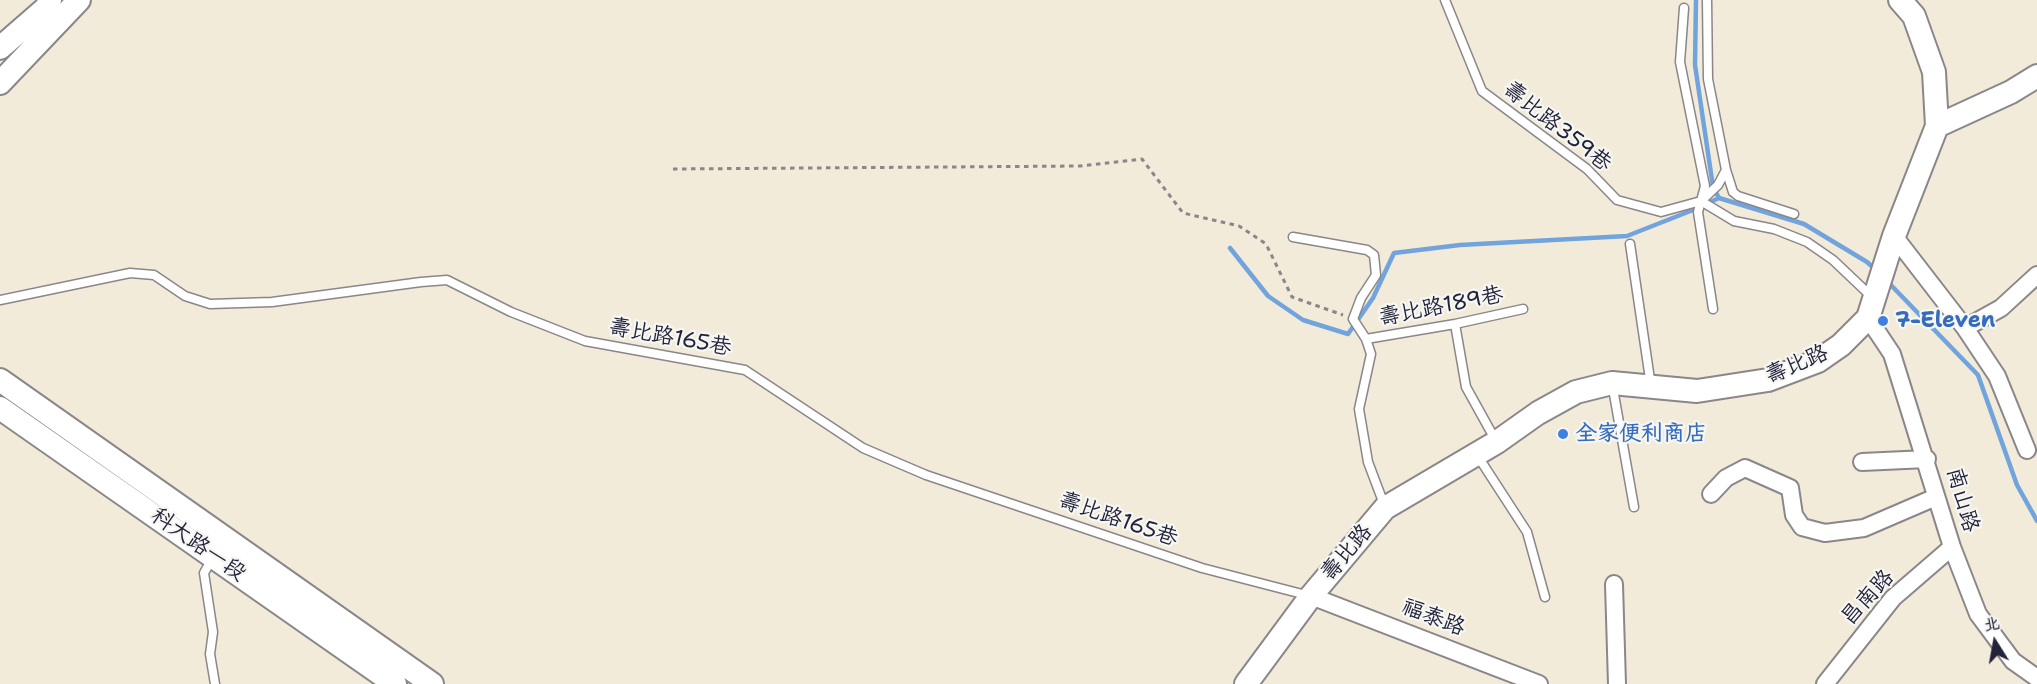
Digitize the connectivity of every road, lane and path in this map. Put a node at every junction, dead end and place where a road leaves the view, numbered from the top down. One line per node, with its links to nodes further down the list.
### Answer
1 (50, 0): 7 (main road)
2 (79, 0): 9 (main road)
3 (1445, 0): 13 (lane, 壽比路359巷)
4 (1707, 0): 12 (lane)
5 (1900, 0): 10 (main road)
6 (1684, 8): 13 (lane)
7 (0, 48)
8 (2037, 76): 10 (main road)
9 (0, 83)
10 (1937, 126): 17 (main road)
11 (673, 169): 23 (path)
12 (1726, 170): 13 (lane); 14 (lane)
13 (1701, 201): 20 (lane); 22 (lane)
14 (1794, 214)
15 (1293, 237): 23 (lane, 壽比路189巷)
16 (1630, 244): 29 (lane)
17 (1892, 245): 20 (main road); 25 (street)
18 (2037, 275): 25 (street)
19 (0, 300): 43 (lane, 壽比路165巷)
20 (1874, 302): 29 (main road, 壽比路); 34 (street, 南山路)
21 (1522, 309): 24 (lane, 壽比路189巷)
22 (1713, 309)
23 (1353, 319): 26 (lane, 壽比路189巷)
24 (1455, 324): 26 (lane, 壽比路189巷); 31 (lane)
25 (1965, 328): 32 (street)
26 (1366, 339): 39 (lane, 壽比路189巷)
27 (0, 380): 48 (main road)
28 (1612, 383): 29 (main road, 壽比路); 31 (main road, 壽比路); 38 (lane)
29 (1651, 387)
30 (0, 408): 41 (main road, 科大路一段)
31 (1497, 442): 33 (main road, 壽比路)
32 (2027, 450)
33 (1476, 454): 39 (main road, 壽比路); 44 (lane)
34 (1927, 459): 35 (street); 37 (street, 南山路)
35 (1862, 462)
36 (1711, 494): 37 (street)
37 (1936, 497): 40 (street, 南山路)
38 (1634, 507)
39 (1385, 508): 43 (main road, 壽比路)
40 (1952, 548): 45 (street, 南山路); 52 (street, 昌南路)
41 (214, 555): 46 (lane); 47 (main road, 科大路一段)
42 (1614, 584): 51 (street)
43 (1311, 596): 49 (main road, 壽比路); 50 (street, 福泰路)
44 (1545, 597)
45 (2037, 678)
46 (215, 684)
47 (394, 684)
48 (432, 684)
49 (1246, 684)
50 (1539, 684)
51 (1617, 684)
52 (1825, 684)

